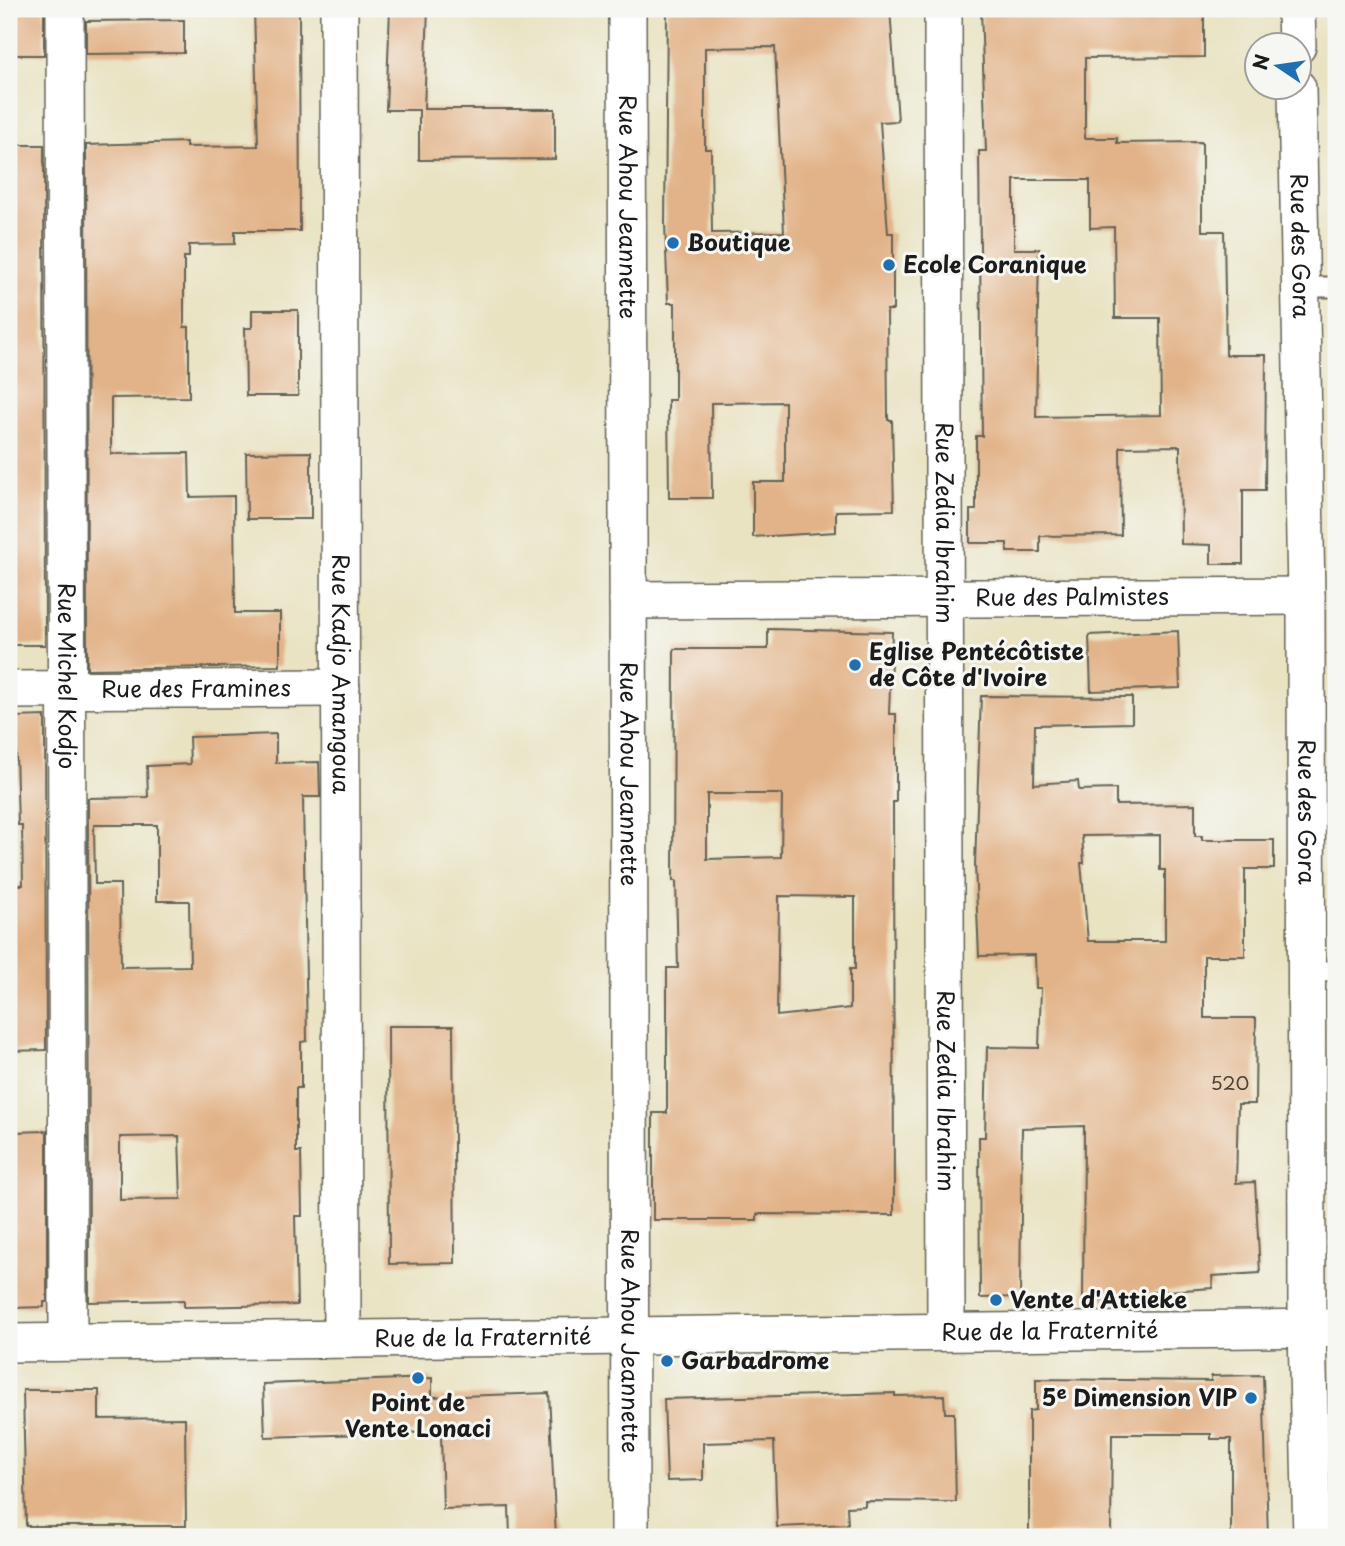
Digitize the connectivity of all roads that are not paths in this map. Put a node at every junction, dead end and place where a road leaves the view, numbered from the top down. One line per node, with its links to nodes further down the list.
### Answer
1 (65, 9): 13 (street, Rue Michel Kodjo)
2 (339, 9): 12 (street, Rue Kadjo Amangoua)
3 (627, 9): 11 (street, Rue Ahou Jeannette)
4 (943, 9): 10 (street, Rue Zedia Ibrahim)
5 (1296, 9): 6 (street)
6 (1297, 32)
7 (1299, 102): 8 (street, Rue des Gora)
8 (1319, 287): 9 (street, Rue des Gora)
9 (1306, 596): 10 (street, Rue des Palmistes); 15 (street, Rue des Gora)
10 (944, 598): 11 (street, Rue des Palmistes); 17 (street, Rue Zedia Ibrahim)
11 (628, 600): 18 (street, Rue Ahou Jeannette)
12 (341, 688): 13 (street, Rue des Framines); 19 (street, Rue Kadjo Amangoua)
13 (67, 689): 14 (street, Rue des Framines); 20 (street, Rue Michel Kodjo)
14 (9, 690)
15 (1321, 971): 16 (street, Rue des Gora)
16 (1322, 1328): 17 (street, Rue de la Fraternité); 22 (street, Rue des Gora)
17 (946, 1332): 18 (street, Rue de la Fraternité)
18 (629, 1336): 19 (street, Rue de la Fraternité); 23 (street, Rue Ahou Jeannette)
19 (342, 1339): 20 (street, Rue de la Fraternité)
20 (68, 1342): 21 (street, Rue de la Fraternité)
21 (9, 1343)
22 (1320, 1534)
23 (630, 1537)

